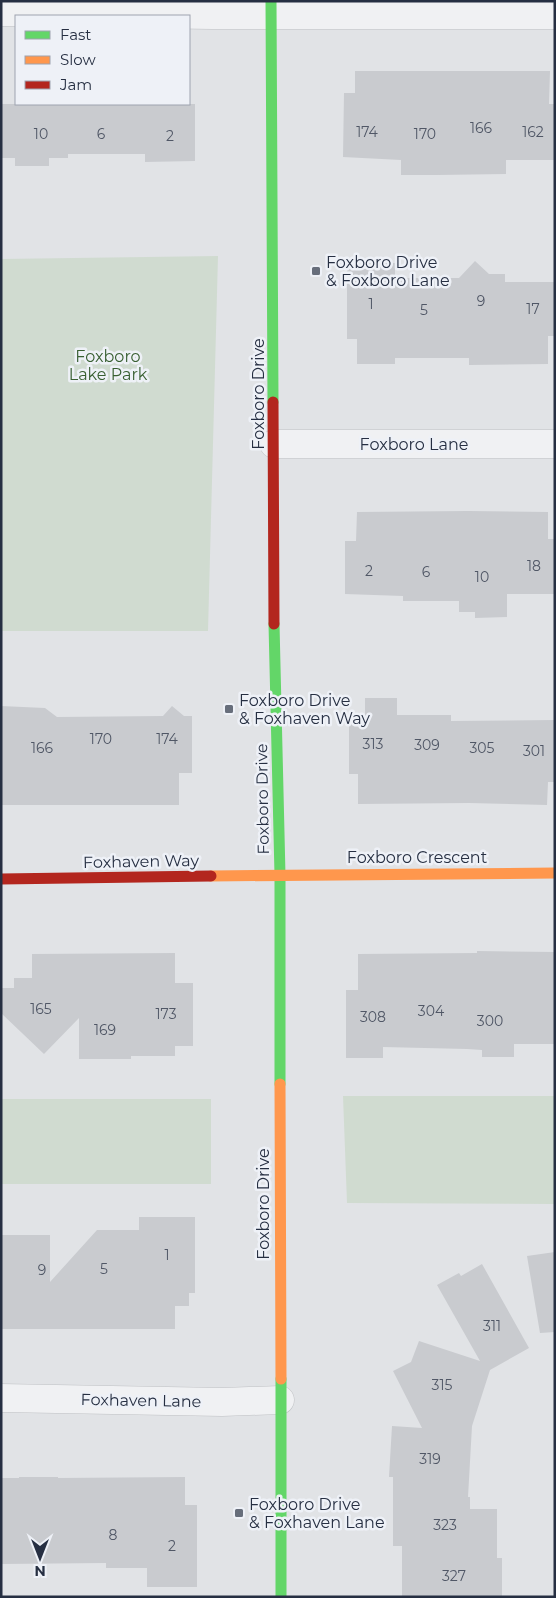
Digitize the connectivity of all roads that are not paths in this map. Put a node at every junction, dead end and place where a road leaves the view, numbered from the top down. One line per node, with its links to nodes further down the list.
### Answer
1 (271, 8): 2 (street); 3 (street); 4 (street, Foxboro Drive)
2 (1, 12)
3 (555, 15)
4 (274, 444): 5 (street, Foxboro Lane); 7 (street, Foxboro Drive)
5 (555, 444)
6 (555, 873): 7 (street, Foxboro Crescent)
7 (280, 875): 8 (street, Foxhaven Way); 10 (street, Foxboro Drive)
8 (1, 879)
9 (1, 1398): 10 (street, Foxhaven Lane)
10 (280, 1400): 11 (street, Foxboro Drive)
11 (282, 1597)

